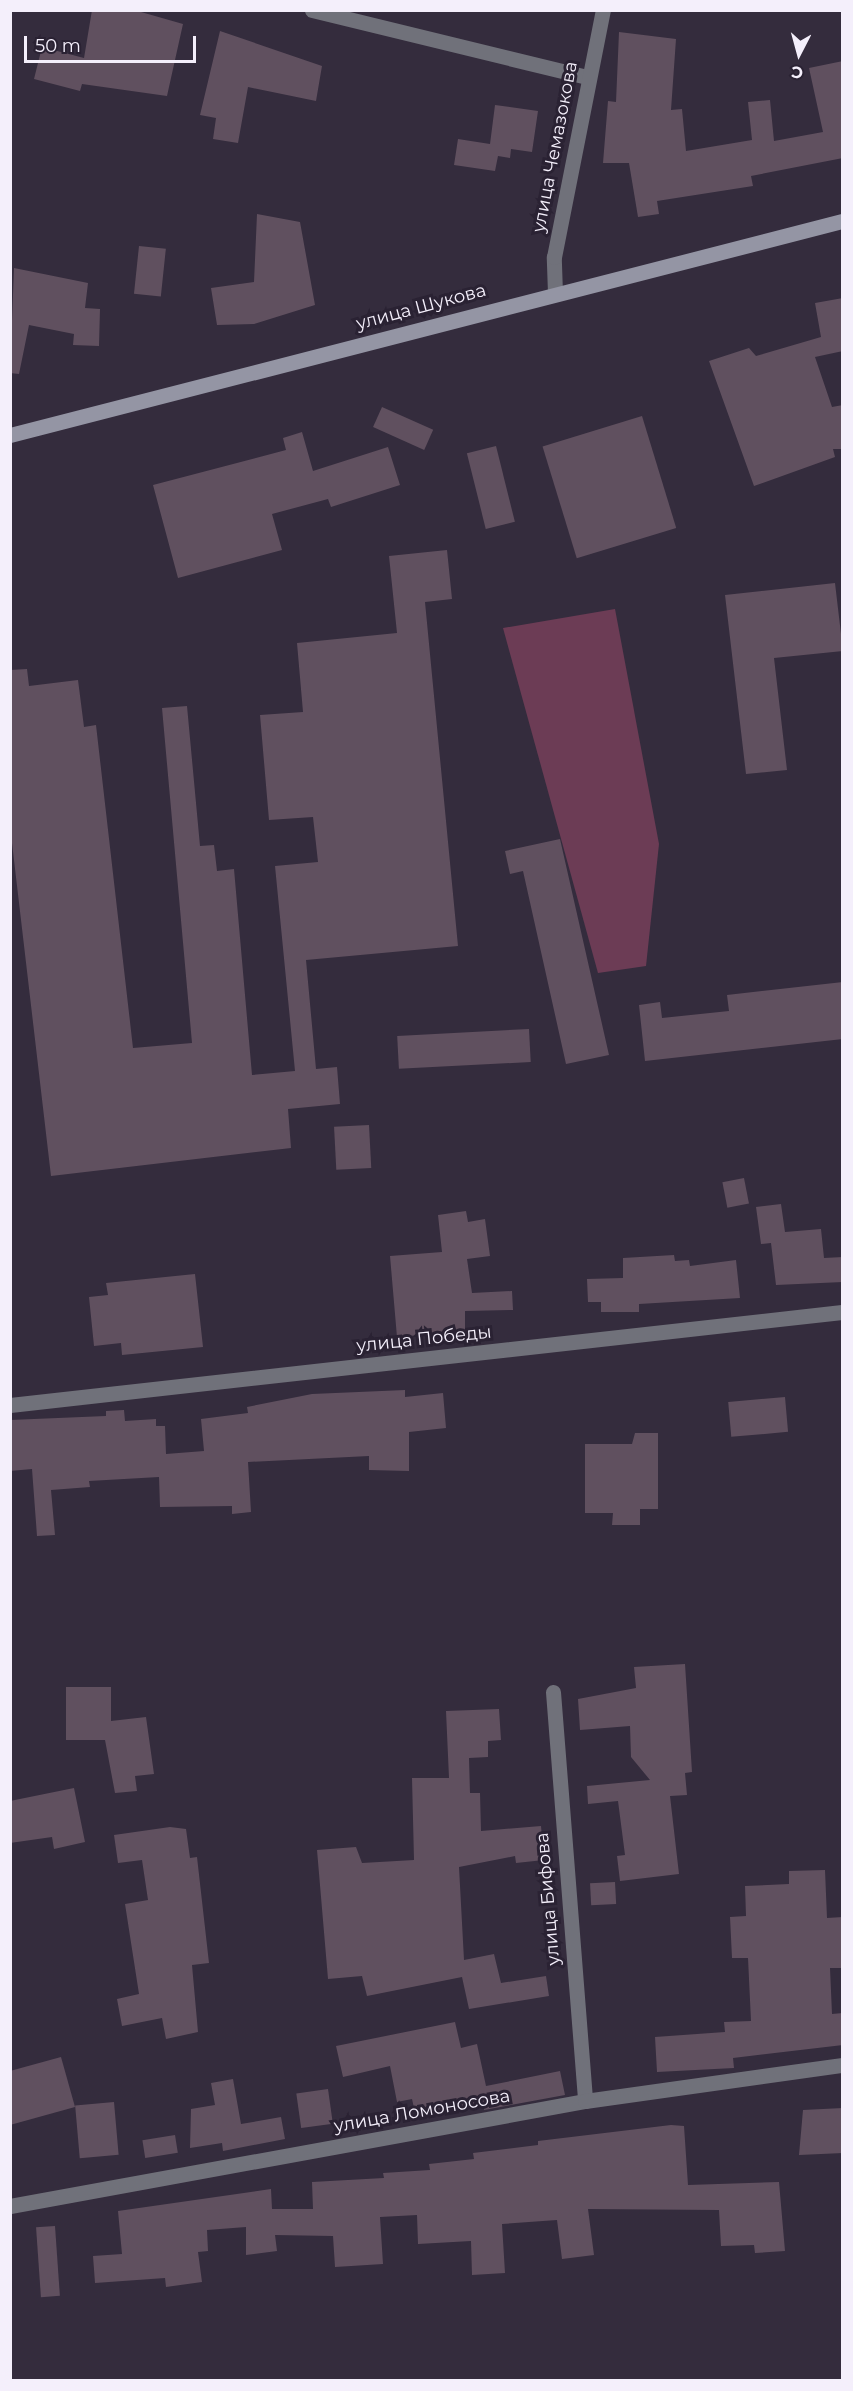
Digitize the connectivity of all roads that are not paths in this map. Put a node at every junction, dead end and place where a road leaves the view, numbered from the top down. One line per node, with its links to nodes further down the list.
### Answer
1 (312, 10): 3 (street)
2 (603, 10): 3 (street, улица Чемазокова)
3 (587, 77): 5 (street, улица Чемазокова)
4 (843, 221): 5 (main road, улица Шукова)
5 (555, 293): 6 (main road, улица Шукова)
6 (10, 435)
7 (843, 1312): 8 (street, улица Победы)
8 (10, 1405)
9 (554, 1692): 11 (street, улица Бифова)
10 (843, 2065): 11 (street, улица Ломоносова)
11 (585, 2102): 12 (street, улица Ломоносова)
12 (10, 2206)

